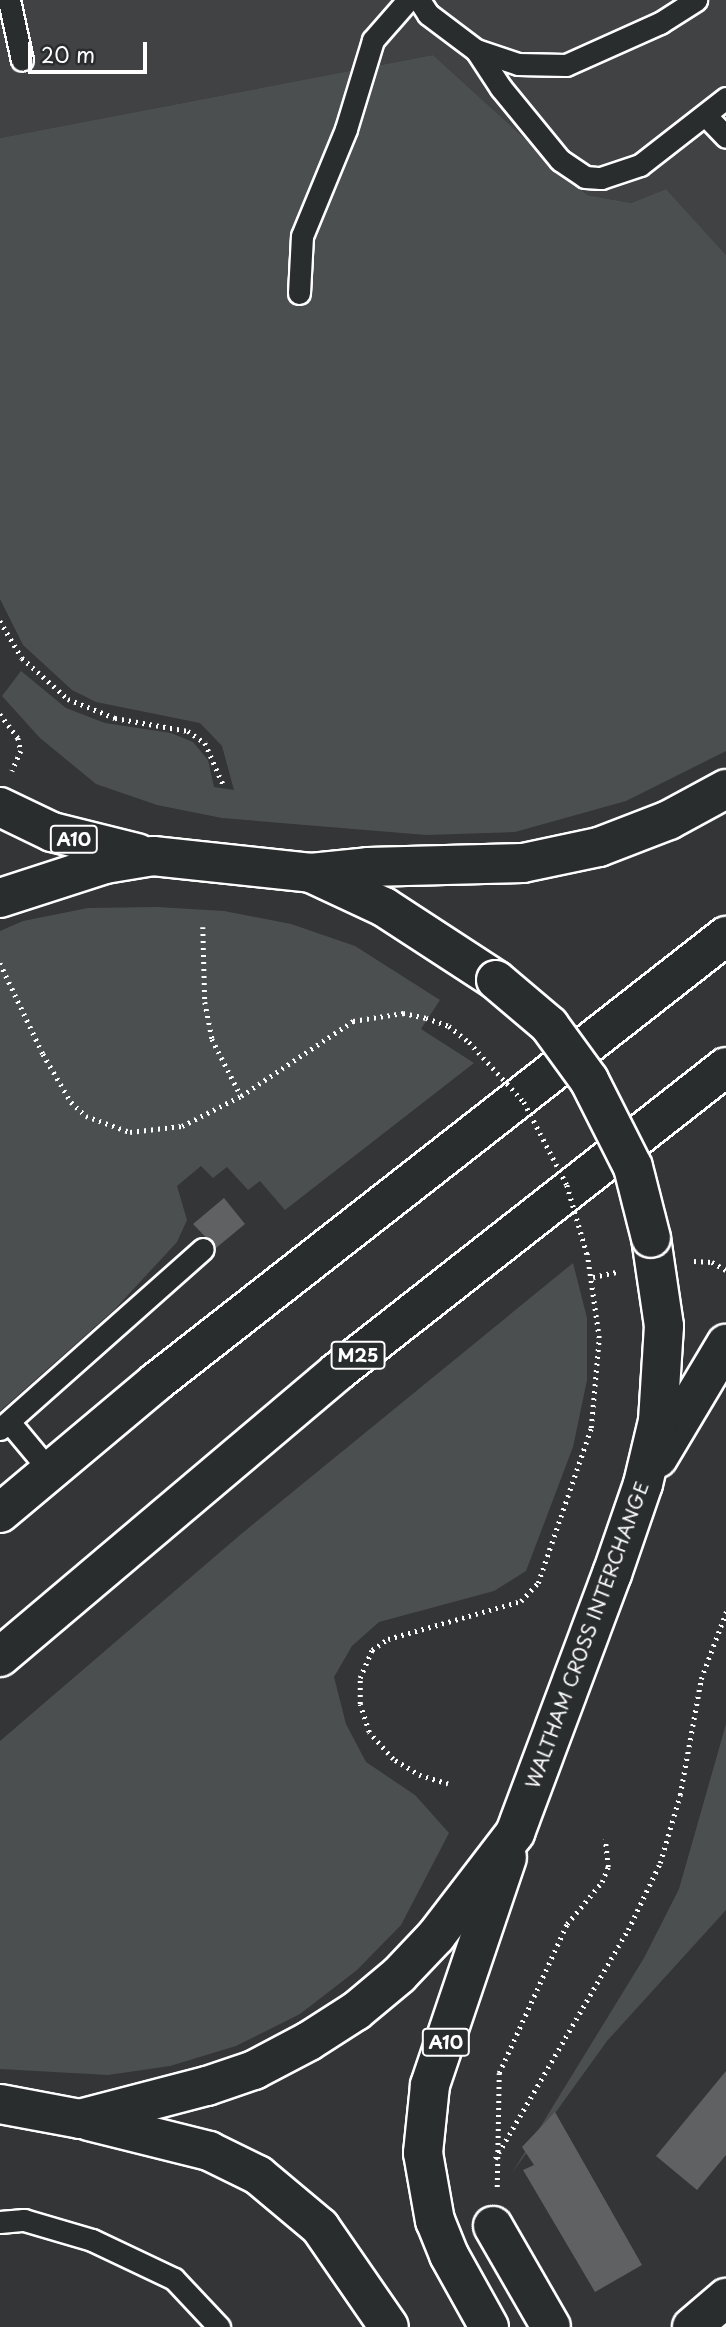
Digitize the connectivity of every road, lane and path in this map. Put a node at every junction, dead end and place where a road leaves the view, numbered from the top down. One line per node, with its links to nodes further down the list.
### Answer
1 (9, 0): 6 (lane)
2 (408, 0): 10 (lane)
3 (419, 0): 5 (lane)
4 (696, 0): 5 (lane)
5 (477, 50): 8 (lane)
6 (22, 60)
7 (726, 98): 8 (lane)
8 (706, 116): 9 (lane)
9 (726, 137)
10 (299, 293)
11 (0, 621): 13 (path)
12 (0, 714): 15 (path)
13 (223, 784)
14 (726, 789): 17 (main road)
15 (4, 792): 16 (main road, A10)
16 (153, 856): 17 (main road, WALTHAM CROSS INTERCHANGE); 18 (main road, WALTHAM CROSS INTERCHANGE)
17 (312, 873): 32 (main road, WALTHAM CROSS INTERCHANGE, bridge)
18 (0, 898)
19 (202, 927): 23 (path)
20 (726, 936): 31 (main road)
21 (0, 962): 23 (path)
22 (726, 1067): 35 (main road, M25)
23 (241, 1096): 28 (path, bridge)
24 (203, 1249): 30 (lane)
25 (689, 1261): 26 (path)
26 (726, 1270)
27 (613, 1273): 28 (path)
28 (593, 1277): 36 (path)
29 (726, 1344): 32 (main road)
30 (5, 1426): 31 (lane)
31 (50, 1471): 33 (main road)
32 (643, 1484): 37 (main road, WALTHAM CROSS INTERCHANGE)
33 (0, 1513)
34 (726, 1612): 38 (path)
35 (0, 1657)
36 (448, 1784)
37 (515, 1833): 40 (main road, WALTHAM CROSS INTERCHANGE); 46 (main road, A10)
38 (605, 1839)
39 (0, 2104): 40 (main road, WALTHAM CROSS INTERCHANGE)
40 (80, 2119): 45 (main road)
41 (0, 2222): 44 (lane)
42 (493, 2226): 47 (main road)
43 (726, 2298): 48 (main road)
44 (219, 2327)
45 (389, 2327)
46 (489, 2327)
47 (551, 2327)
48 (692, 2327)

